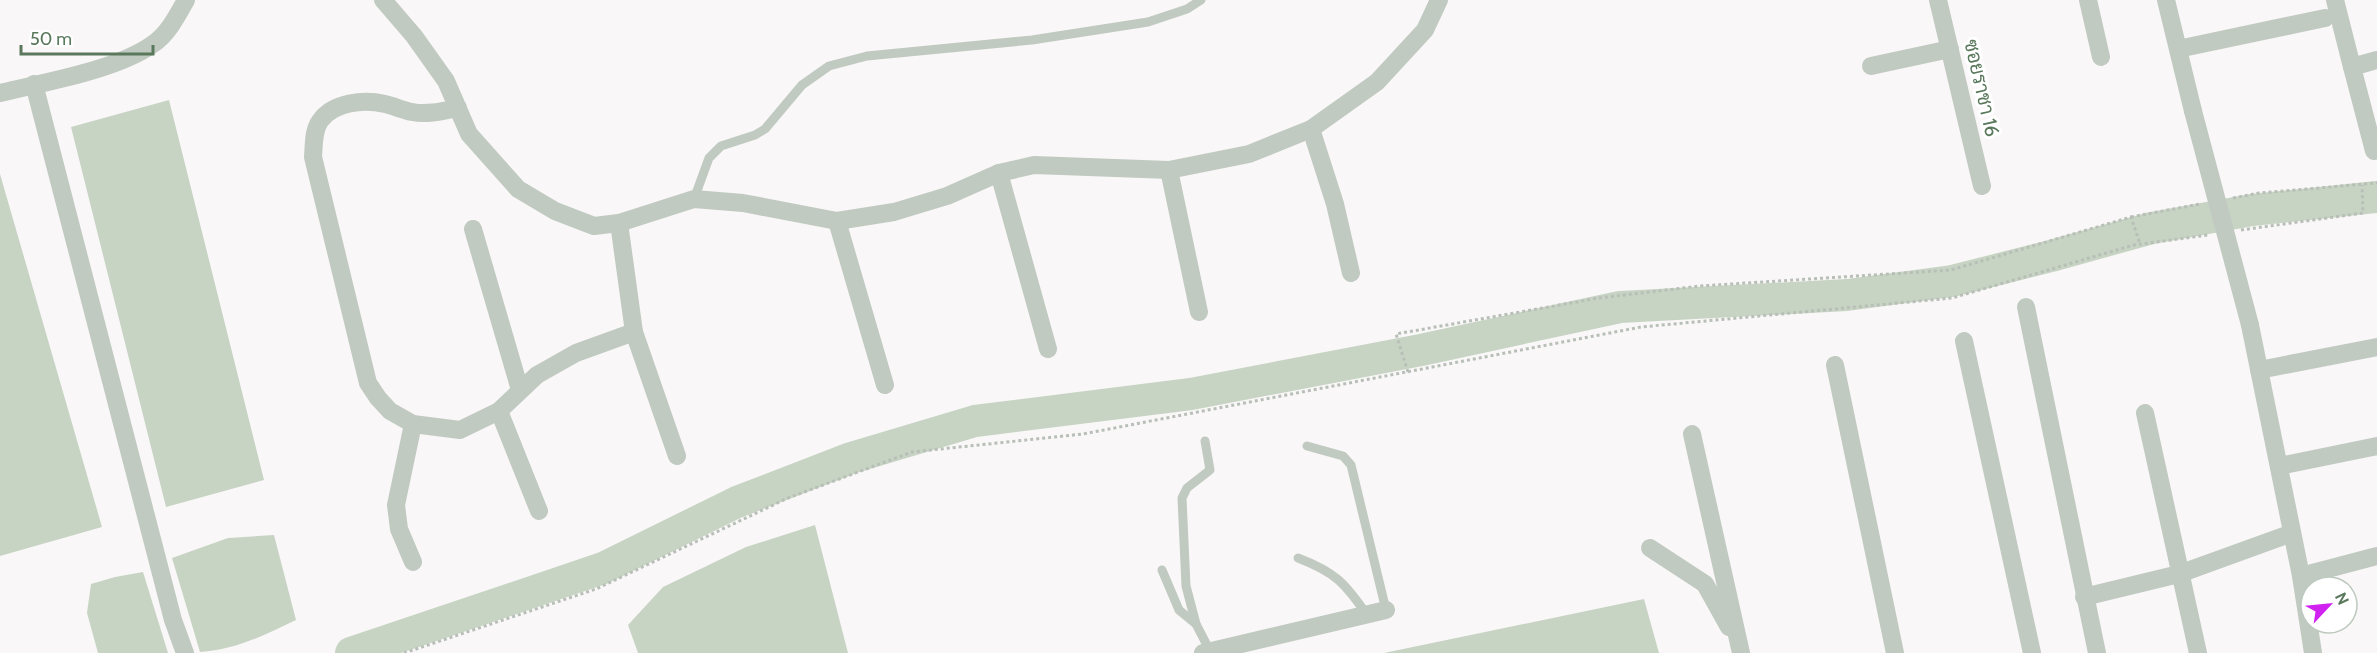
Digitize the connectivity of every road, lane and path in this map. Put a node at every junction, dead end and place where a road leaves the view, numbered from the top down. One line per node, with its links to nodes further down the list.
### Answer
1 (383, 0): 18 (street)
2 (1201, 0): 26 (lane)
3 (1439, 0): 19 (street)
4 (1938, 0): 10 (street, ซอยราชา 16)
5 (2088, 0): 12 (street)
6 (2166, 0): 11 (street)
7 (2335, 0): 15 (street)
8 (184, 3): 16 (street)
9 (2325, 18): 11 (street)
10 (1950, 49): 14 (street); 25 (street, ซอยราชา 16)
11 (2178, 50): 44 (street, bridge)
12 (2101, 57)
13 (2377, 60): 15 (street)
14 (1871, 66)
15 (2352, 67): 20 (street)
16 (34, 84): 17 (street); 74 (street)
17 (0, 93)
18 (458, 108): 31 (street); 50 (street)
19 (1311, 129): 21 (street); 36 (street)
20 (2374, 151)
21 (1169, 170): 22 (street); 38 (street)
22 (999, 173): 30 (street); 42 (street)
23 (2377, 183): 24 (path)
24 (2362, 185): 27 (path); 33 (path)
25 (1982, 186)
26 (694, 199): 30 (street); 31 (street)
27 (2224, 200)
28 (2201, 204): 29 (path)
29 (2132, 217): 35 (path); 45 (path)
30 (837, 221): 46 (street)
31 (619, 224): 39 (street)
32 (474, 229): 47 (street)
33 (2234, 231)
34 (2211, 234): 35 (path)
35 (2140, 244): 45 (path)
36 (1351, 273)
37 (2026, 308): 67 (street)
38 (1199, 312)
39 (634, 332): 47 (street); 55 (street)
40 (1964, 341): 77 (street)
41 (2377, 347): 44 (street)
42 (1048, 350)
43 (1835, 365): 76 (street)
44 (2259, 370): 56 (street)
45 (1408, 372): 75 (path)
46 (885, 385)
47 (520, 390): 48 (street)
48 (499, 411): 50 (street); 57 (street)
49 (2145, 413): 64 (street)
50 (413, 424): 62 (street)
51 (1692, 434): 72 (street)
52 (1206, 441): 70 (lane)
53 (1307, 446): 68 (lane)
54 (2377, 446): 56 (street)
55 (677, 456)
56 (2279, 466): 58 (street)
57 (538, 511)
58 (2292, 533): 64 (street); 65 (street)
59 (1650, 548): 72 (street)
60 (2377, 556): 66 (street)
61 (1298, 558): 69 (lane)
62 (413, 562)
63 (1162, 570): 70 (lane)
64 (2179, 573): 67 (street); 79 (street)
65 (2301, 575)
66 (2305, 575)
67 (2084, 597): 78 (street)
68 (1386, 610): 69 (street)
69 (1367, 615): 73 (street)
70 (1196, 624): 73 (lane)
71 (2310, 635): 80 (street)
72 (1740, 650)
73 (1206, 652)
74 (185, 653)
75 (404, 653)
76 (1895, 653)
77 (2032, 653)
78 (2097, 653)
79 (2198, 653)
80 (2313, 653)

